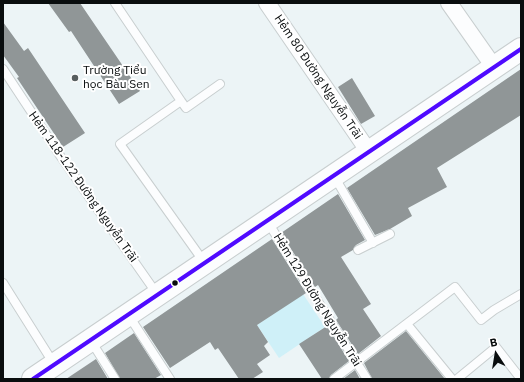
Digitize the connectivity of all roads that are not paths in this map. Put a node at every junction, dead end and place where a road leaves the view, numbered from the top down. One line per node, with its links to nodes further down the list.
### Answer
1 (115, 3): 8 (lane)
2 (267, 3): 9 (street, Hẻm 80 Đường Nguyễn Trãi)
3 (449, 3): 5 (street)
4 (521, 49): 5 (main road)
5 (494, 67): 9 (main road)
6 (3, 69): 18 (lane, Hẻm 118-122 Đường Nguyễn Trãi)
7 (220, 84): 8 (lane)
8 (181, 102): 15 (lane)
9 (368, 152): 10 (main road)
10 (334, 176): 11 (main road); 13 (lane)
11 (267, 221): 15 (main road); 22 (lane, Hẻm 129 Đường Nguyễn Trãi)
12 (390, 234): 13 (lane)
13 (373, 243): 14 (lane)
14 (358, 250)
15 (205, 263): 18 (main road)
16 (3, 283): 23 (lane)
17 (521, 294): 20 (lane)
18 (158, 295): 19 (main road)
19 (128, 315): 21 (main road); 26 (lane)
20 (407, 324): 22 (lane); 29 (lane)
21 (90, 340): 23 (main road); 25 (lane)
22 (356, 362): 27 (lane); 28 (lane, Hẻm 129 Đường Nguyễn Trãi)
23 (54, 365): 24 (main road)
24 (33, 379)
25 (115, 379)
26 (170, 379)
27 (334, 379)
28 (367, 379)
29 (452, 379)
30 (457, 379): 31 (lane)
31 (521, 379)

